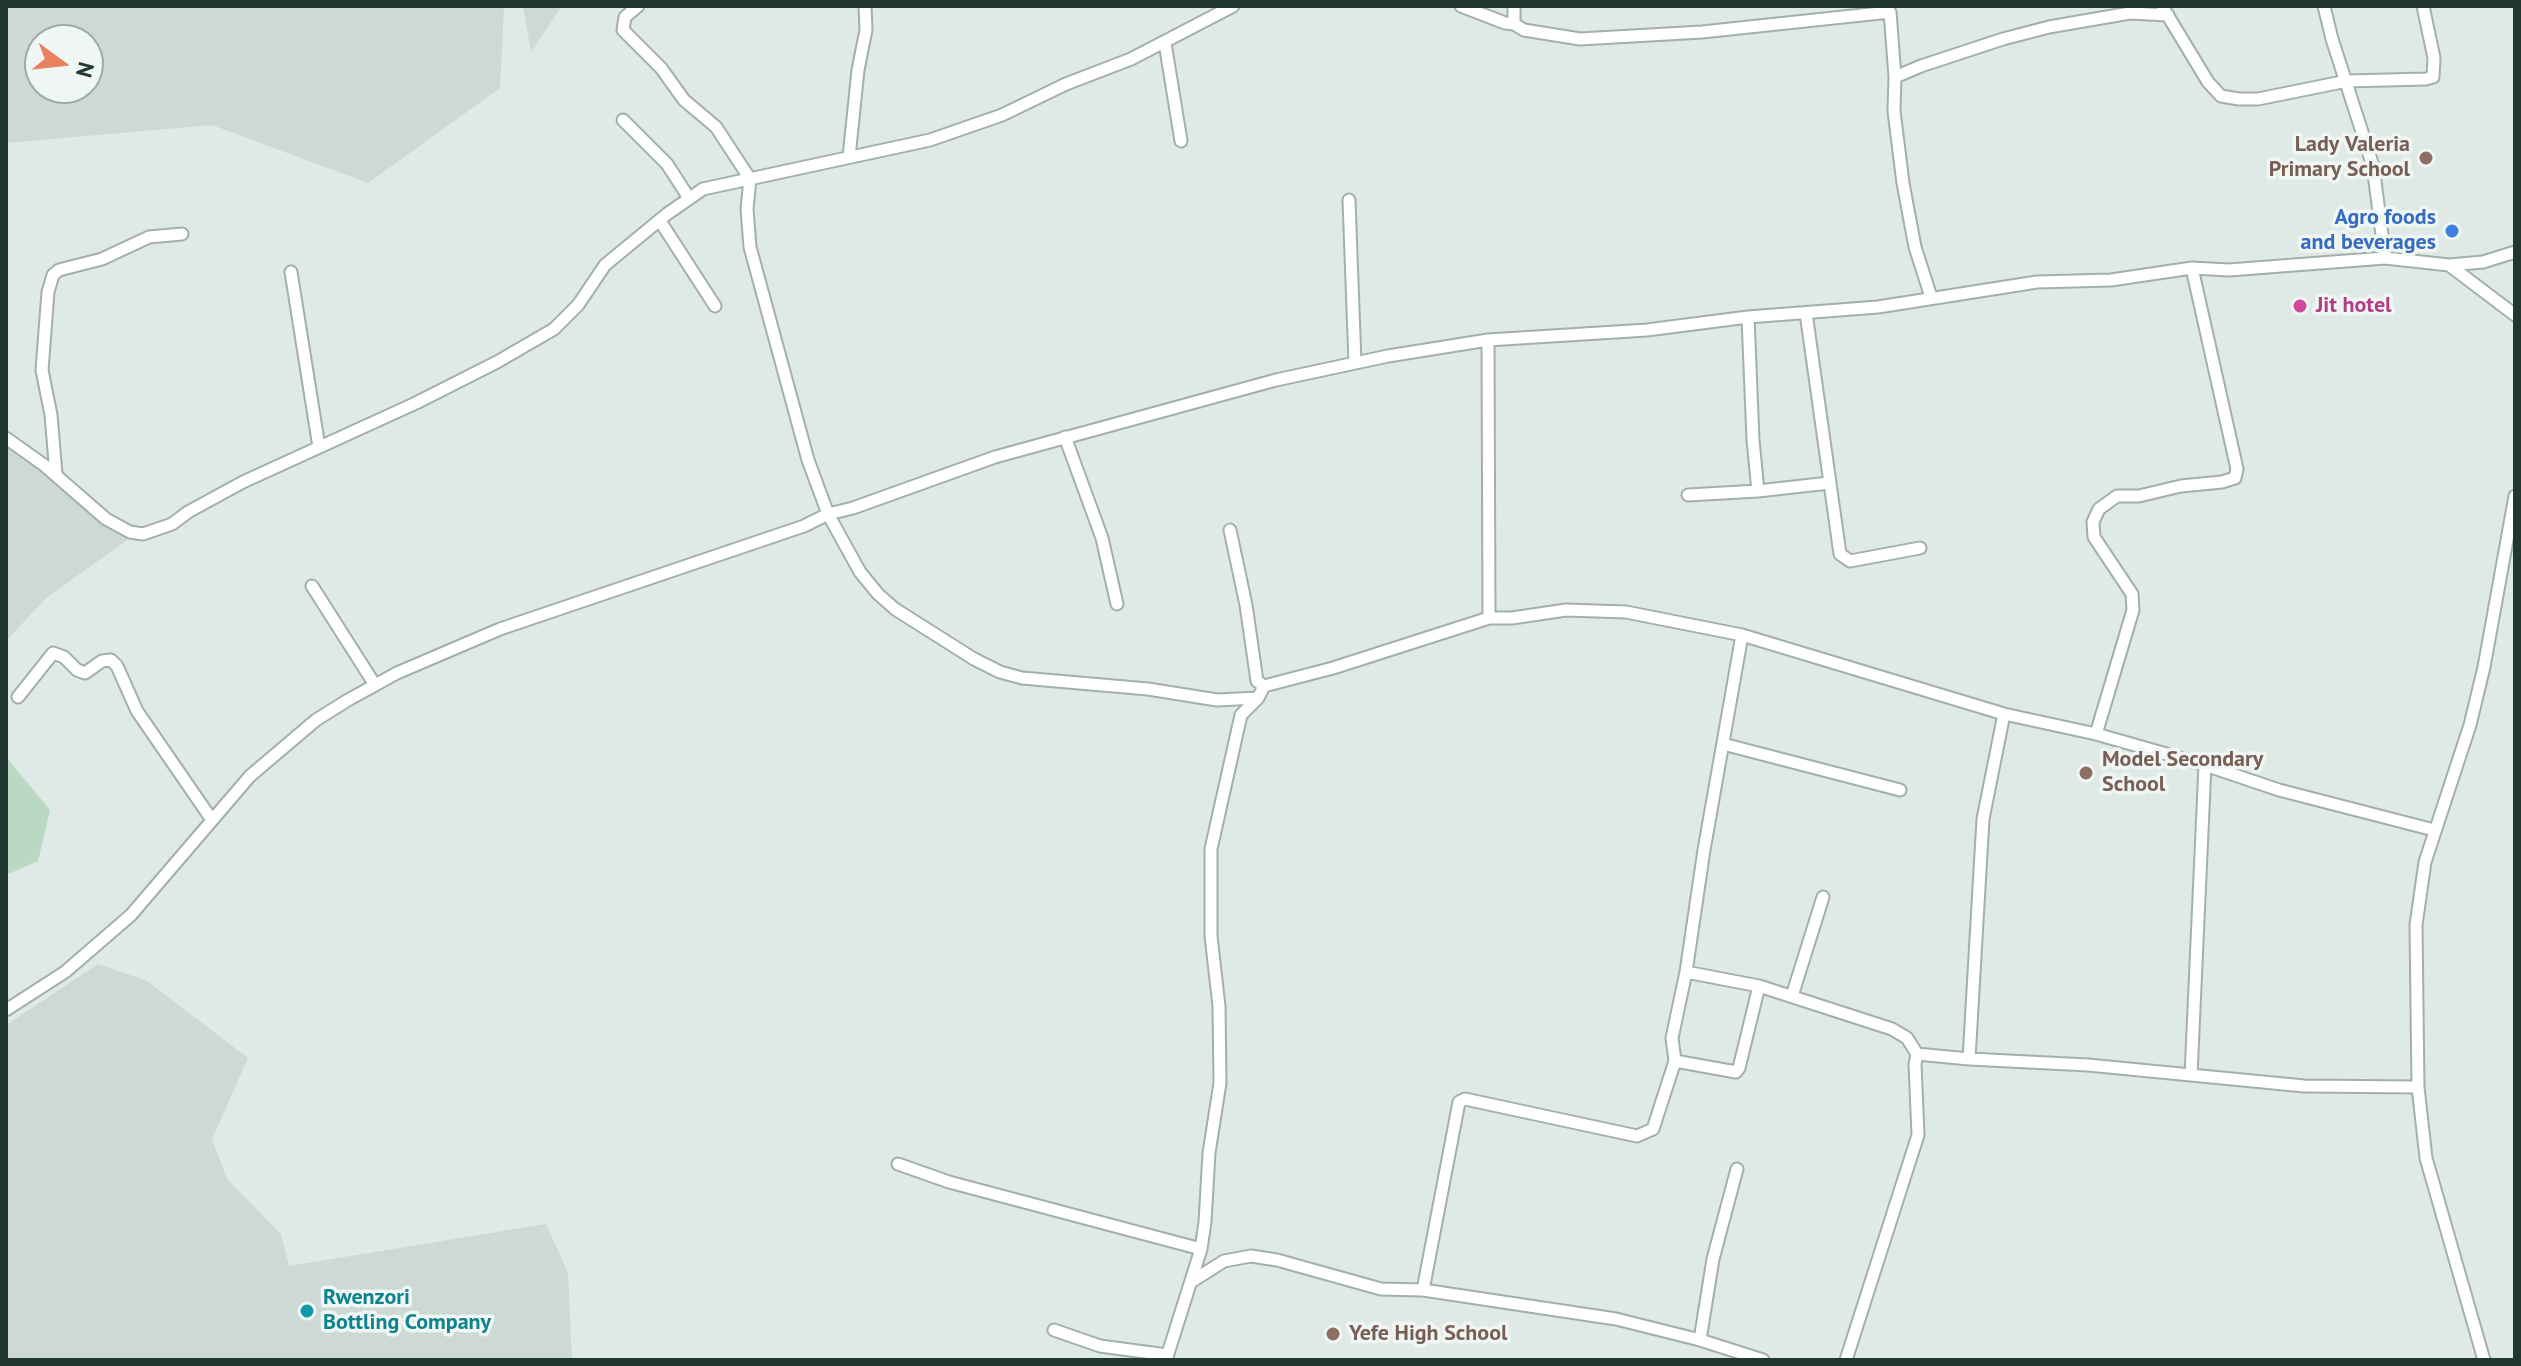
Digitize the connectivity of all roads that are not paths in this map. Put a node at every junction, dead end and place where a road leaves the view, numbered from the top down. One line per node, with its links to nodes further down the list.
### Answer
1 (638, 6): 16 (street)
2 (865, 6): 15 (street)
3 (1233, 6): 10 (street)
4 (1461, 6): 9 (street)
5 (1514, 6): 9 (street)
6 (2324, 6): 12 (street)
7 (2423, 6): 12 (street)
8 (2165, 10): 11 (street); 12 (street)
9 (1514, 24): 11 (street)
10 (1165, 43): 14 (street); 15 (street)
11 (1895, 77): 26 (street)
12 (2347, 81): 22 (street)
13 (623, 120): 17 (street)
14 (1181, 141)
15 (849, 157): 16 (street)
16 (750, 179): 17 (street); 41 (street)
17 (689, 198): 19 (street)
18 (1349, 200): 32 (street)
19 (660, 221): 27 (street); 35 (street)
20 (182, 234): 37 (street)
21 (2515, 252): 23 (street)
22 (2385, 258): 23 (street); 24 (street)
23 (2449, 265): 29 (street)
24 (2192, 268): 26 (street); 53 (street)
25 (291, 272): 35 (street)
26 (1931, 297): 28 (street)
27 (715, 306)
28 (1806, 313): 30 (street); 36 (street)
29 (2515, 315)
30 (1748, 317): 31 (street); 38 (street)
31 (1488, 340): 32 (street); 46 (street)
32 (1355, 363): 33 (street)
33 (1065, 437): 41 (street); 45 (street)
34 (6, 438): 37 (street)
35 (319, 447): 37 (street)
36 (1829, 483): 38 (street); 43 (street)
37 (63, 484)
38 (1758, 491): 39 (street)
39 (1688, 495)
40 (2515, 496): 58 (street)
41 (828, 514): 48 (street); 51 (street)
42 (1230, 530): 49 (street)
43 (1920, 548)
44 (312, 586): 48 (street)
45 (1117, 604)
46 (1489, 618): 47 (street); 49 (street)
47 (1742, 635): 52 (street); 54 (street)
48 (375, 685): 57 (street)
49 (1264, 686): 51 (street)
50 (18, 697): 57 (street)
51 (1258, 698): 71 (street)
52 (2004, 714): 53 (street); 65 (street)
53 (2096, 734): 55 (street)
54 (1723, 744): 56 (street); 60 (street)
55 (2205, 765): 58 (street); 67 (street)
56 (1900, 790)
57 (212, 820): 63 (street)
58 (2434, 830): 68 (street)
59 (1823, 897): 62 (street)
60 (1686, 972): 61 (street); 66 (street)
61 (1759, 986): 62 (street); 66 (street)
62 (1792, 996): 64 (street)
63 (6, 1010)
64 (1917, 1054): 65 (street); 78 (street)
65 (1969, 1059): 67 (street)
66 (1675, 1061): 73 (street)
67 (2191, 1075): 68 (street)
68 (2418, 1087): 79 (street)
69 (898, 1164): 71 (street)
70 (1737, 1169): 75 (street)
71 (1201, 1249): 72 (street)
72 (1191, 1282): 73 (street); 76 (street)
73 (1423, 1290): 75 (street)
74 (1054, 1330): 76 (street)
75 (1700, 1340): 77 (street)
76 (1167, 1358)
77 (1763, 1360)
78 (1846, 1360)
79 (2484, 1360)

